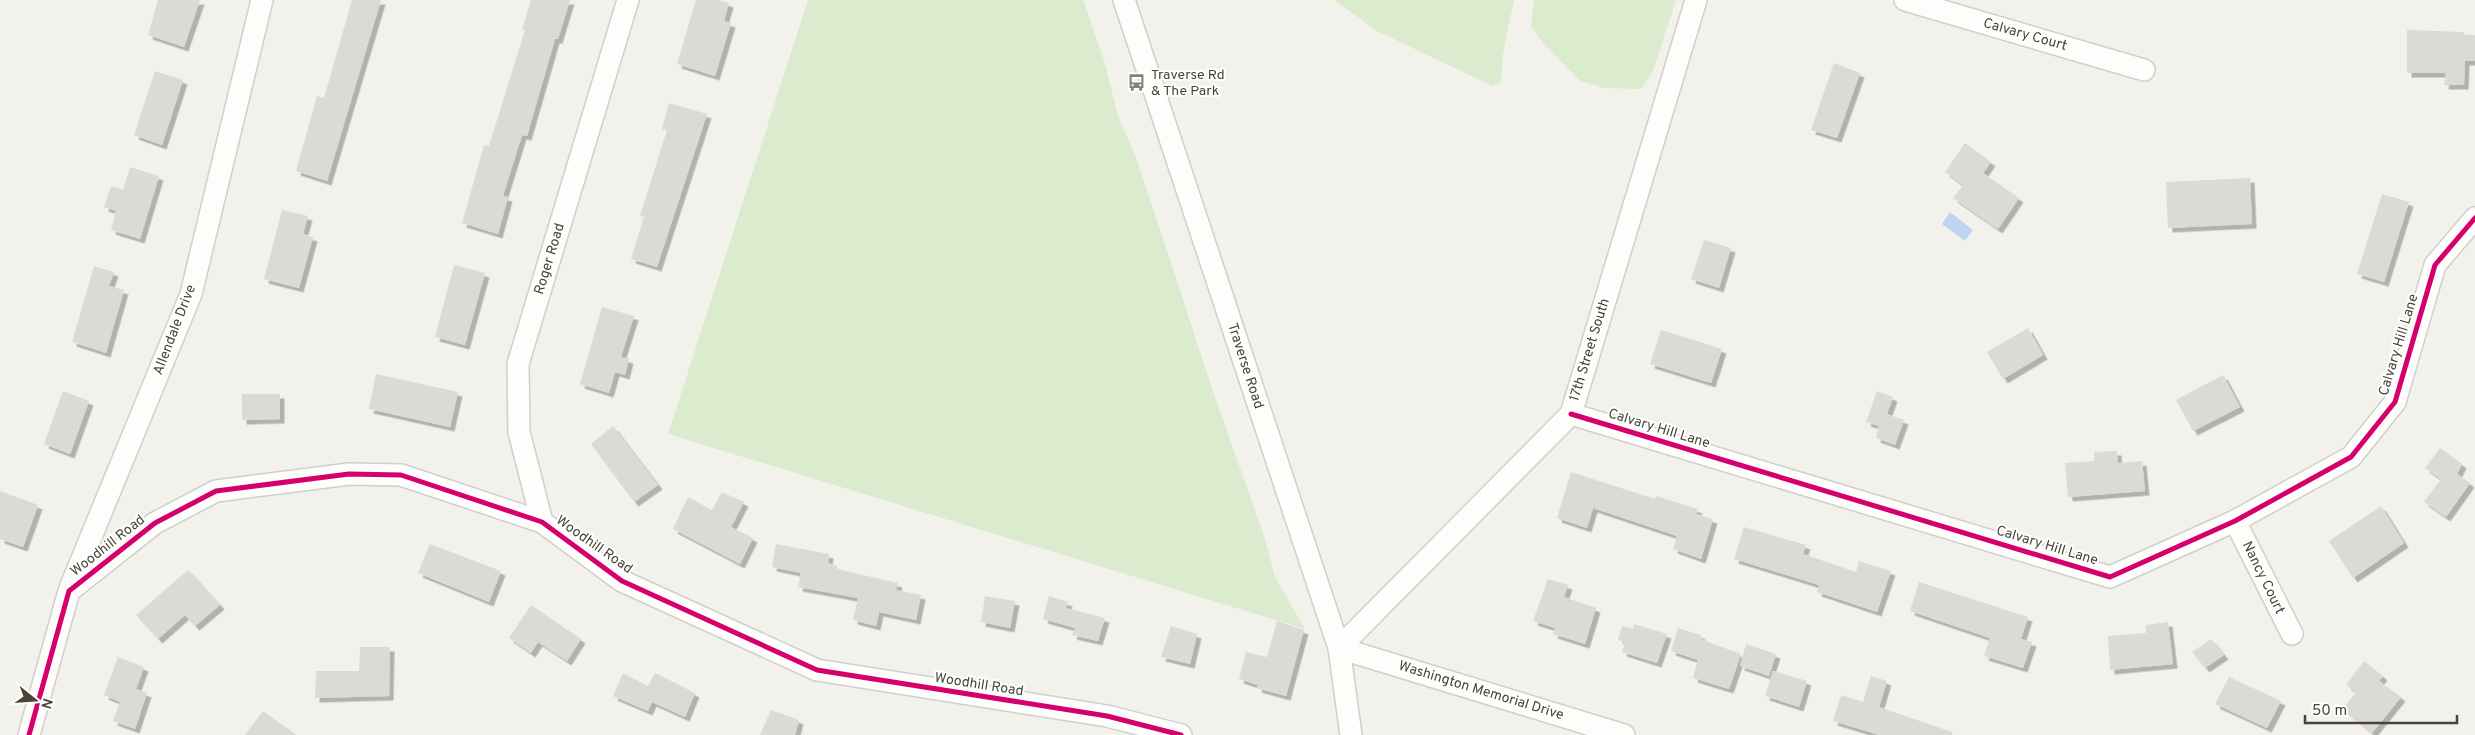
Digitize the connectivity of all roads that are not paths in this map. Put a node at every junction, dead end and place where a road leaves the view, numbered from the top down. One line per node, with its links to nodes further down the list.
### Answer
1 (262, 0): 11 (street, Allendale Drive)
2 (628, 0): 9 (street, Roger Road)
3 (1124, 0): 13 (street, Traverse Road)
4 (1696, 0): 8 (street, 17th Street South)
5 (1905, 0): 6 (street, Calvary Court)
6 (2144, 70)
7 (2475, 218): 10 (street, Calvary Hill Lane)
8 (1571, 414): 10 (street, Calvary Hill Lane); 13 (street, 17th Street South)
9 (542, 522): 11 (street, Woodhill Road); 15 (street, Woodhill Road)
10 (2235, 522): 12 (street, Nancy Court)
11 (69, 591): 14 (street, Woodhill Road)
12 (2292, 634)
13 (1339, 648): 16 (street, Traverse Road); 17 (street, Washington Memorial Drive)
14 (29, 735)
15 (1181, 735)
16 (1351, 735)
17 (1624, 735)

